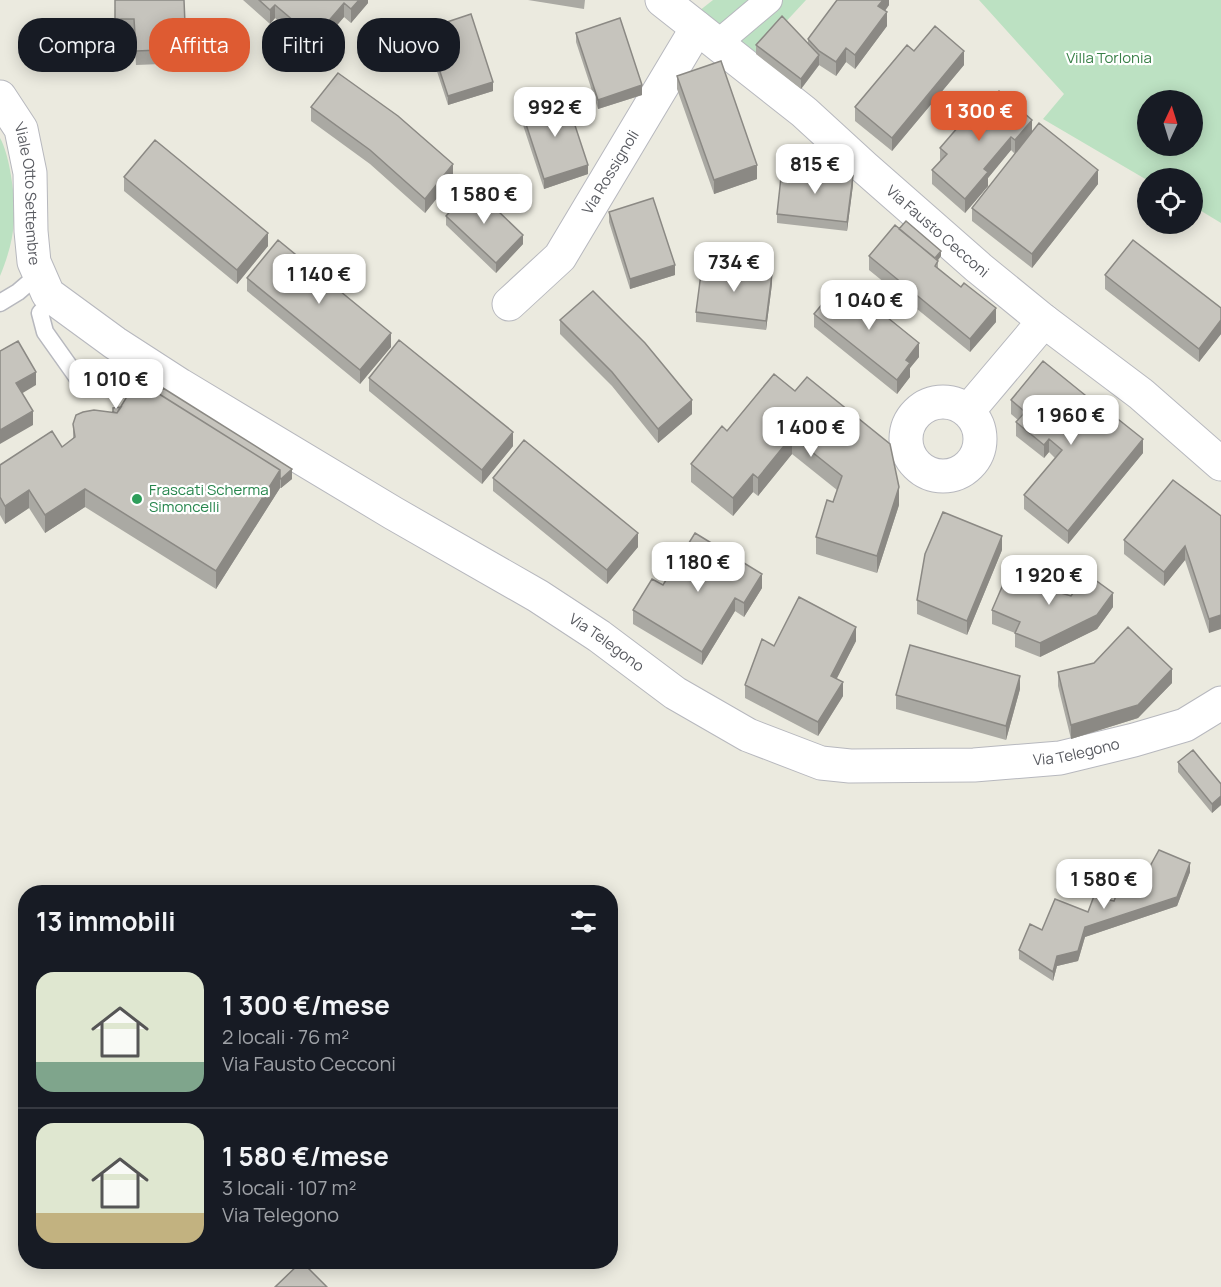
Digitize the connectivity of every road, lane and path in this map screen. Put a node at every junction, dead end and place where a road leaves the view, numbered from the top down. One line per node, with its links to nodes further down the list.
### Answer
1 (662, 0): 3 (street, Via Fausto Cecconi)
2 (769, 0): 3 (street)
3 (708, 36): 7 (street, Via Rossignoli); 8 (street, Via Fausto Cecconi)
4 (0, 97): 5 (street, Viale Otto Settembre)
5 (47, 288): 6 (lane); 9 (lane); 12 (street, Via Telegono)
6 (0, 303)
7 (509, 304)
8 (1044, 321): 10 (street); 11 (street, Via Fausto Cecconi)
9 (84, 387)
10 (968, 411)
11 (1215, 453)
12 (1221, 703)

